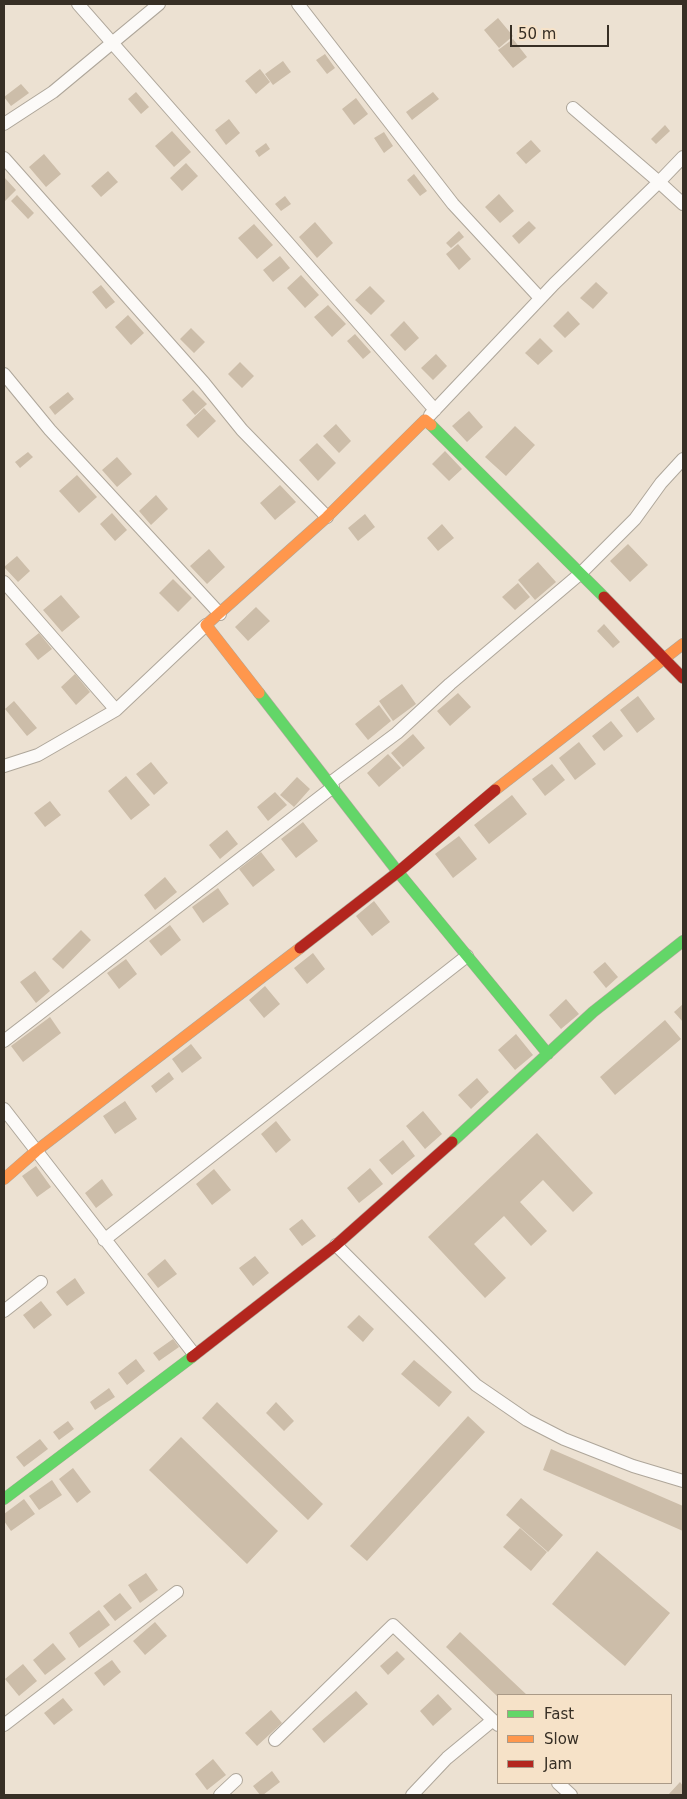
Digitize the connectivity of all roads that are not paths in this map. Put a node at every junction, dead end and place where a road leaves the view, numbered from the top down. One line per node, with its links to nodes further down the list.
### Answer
1 (78, 4): 4 (street)
2 (159, 4): 4 (street)
3 (298, 4): 11 (street)
4 (111, 43): 6 (street); 13 (street)
5 (574, 108): 9 (street)
6 (4, 124)
7 (683, 157): 9 (street)
8 (4, 158): 16 (street)
9 (659, 182): 10 (street); 11 (street)
10 (683, 204)
11 (540, 298): 13 (street)
12 (4, 374): 19 (street)
13 (435, 410): 14 (street)
14 (425, 420): 16 (street); 17 (street)
15 (683, 459): 17 (street)
16 (327, 517): 19 (street)
17 (581, 573): 22 (street); 26 (street)
18 (4, 582): 24 (street)
19 (220, 614): 20 (street)
20 (206, 625): 24 (street); 26 (street)
21 (683, 644): 22 (street)
22 (665, 660): 23 (street); 27 (street)
23 (683, 678)
24 (116, 710): 25 (street)
25 (4, 766)
26 (331, 785): 27 (street); 30 (street)
27 (398, 872): 29 (street); 33 (street)
28 (683, 941): 31 (street)
29 (467, 956): 31 (street); 35 (street)
30 (4, 1041)
31 (548, 1054): 36 (street)
32 (4, 1109): 33 (street)
33 (36, 1151): 34 (street); 35 (street)
34 (4, 1179)
35 (104, 1240): 39 (street)
36 (336, 1245): 39 (street); 40 (street)
37 (41, 1282): 38 (street)
38 (4, 1311)
39 (194, 1354): 41 (street)
40 (683, 1481)
41 (4, 1499)
42 (177, 1592): 44 (street)
43 (496, 1723): 45 (street); 49 (street)
44 (4, 1726)
45 (275, 1740)
46 (236, 1780): 48 (street)
47 (559, 1784): 50 (street)
48 (220, 1795)
49 (412, 1795)
50 (571, 1795)

